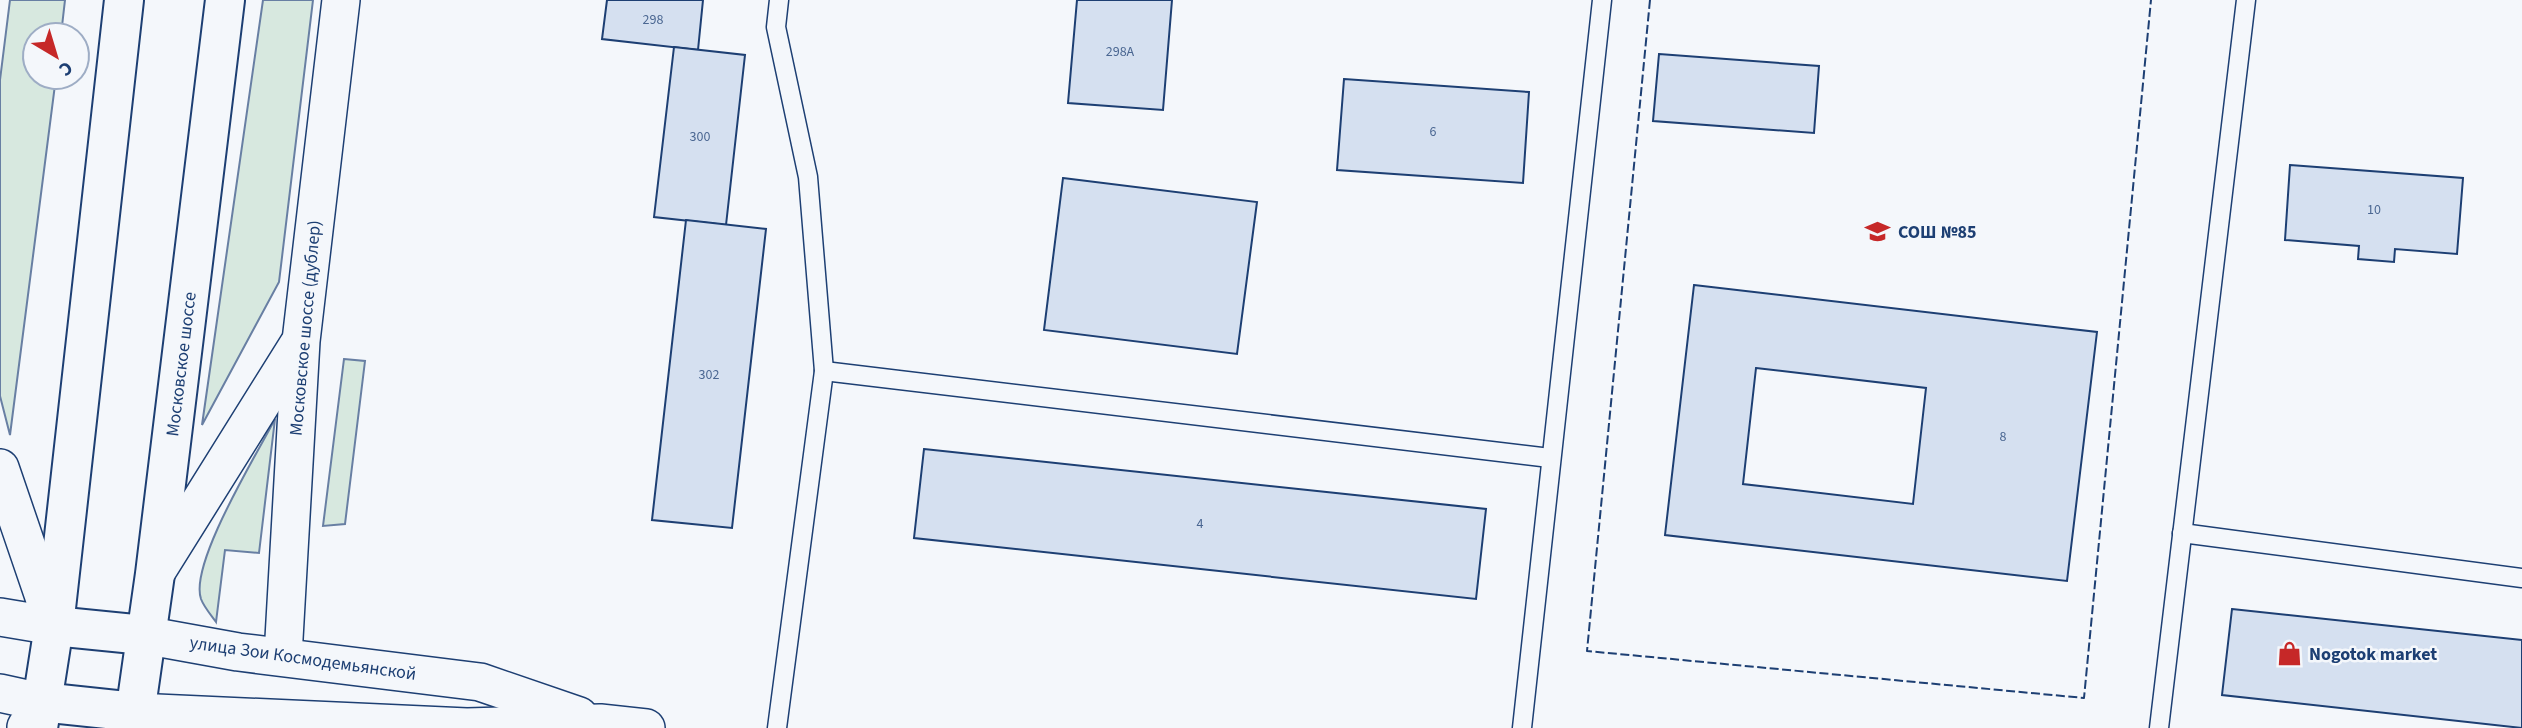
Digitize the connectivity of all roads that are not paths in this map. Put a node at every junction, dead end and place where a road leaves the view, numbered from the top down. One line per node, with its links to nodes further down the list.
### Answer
1 (124, 0): 15 (main road)
2 (225, 0): 12 (main road, Московское шоссе)
3 (341, 0): 7 (street, Московское шоссе (дублер))
4 (779, 0): 8 (lane)
5 (1602, 0): 9 (lane)
6 (2246, 0): 11 (lane)
7 (301, 341): 12 (street); 17 (street, Московское шоссе (дублер))
8 (824, 372): 9 (lane); 24 (lane)
9 (1550, 458): 25 (lane)
10 (0, 467): 15 (street)
11 (2182, 533): 13 (lane); 26 (lane)
12 (155, 575): 16 (main road, Московское шоссе)
13 (2522, 578)
14 (0, 617): 15 (street, улица Зои Космодемьянской)
15 (54, 626): 16 (main road, улица Зои Космодемьянской); 19 (main road)
16 (144, 635): 17 (street, улица Зои Космодемьянской); 20 (main road, Московское шоссе)
17 (283, 656): 22 (street, улица Зои Космодемьянской)
18 (0, 693): 19 (street, улица Зои Космодемьянской)
19 (35, 719): 20 (main road, улица Зои Космодемьянской)
20 (134, 720): 21 (street, улица Зои Космодемьянской)
21 (276, 723): 22 (street, улица Зои Космодемьянской)
22 (600, 723): 23 (street, улица Зои Космодемьянской)
23 (646, 728)
24 (777, 728)
25 (1522, 728)
26 (2159, 728)

